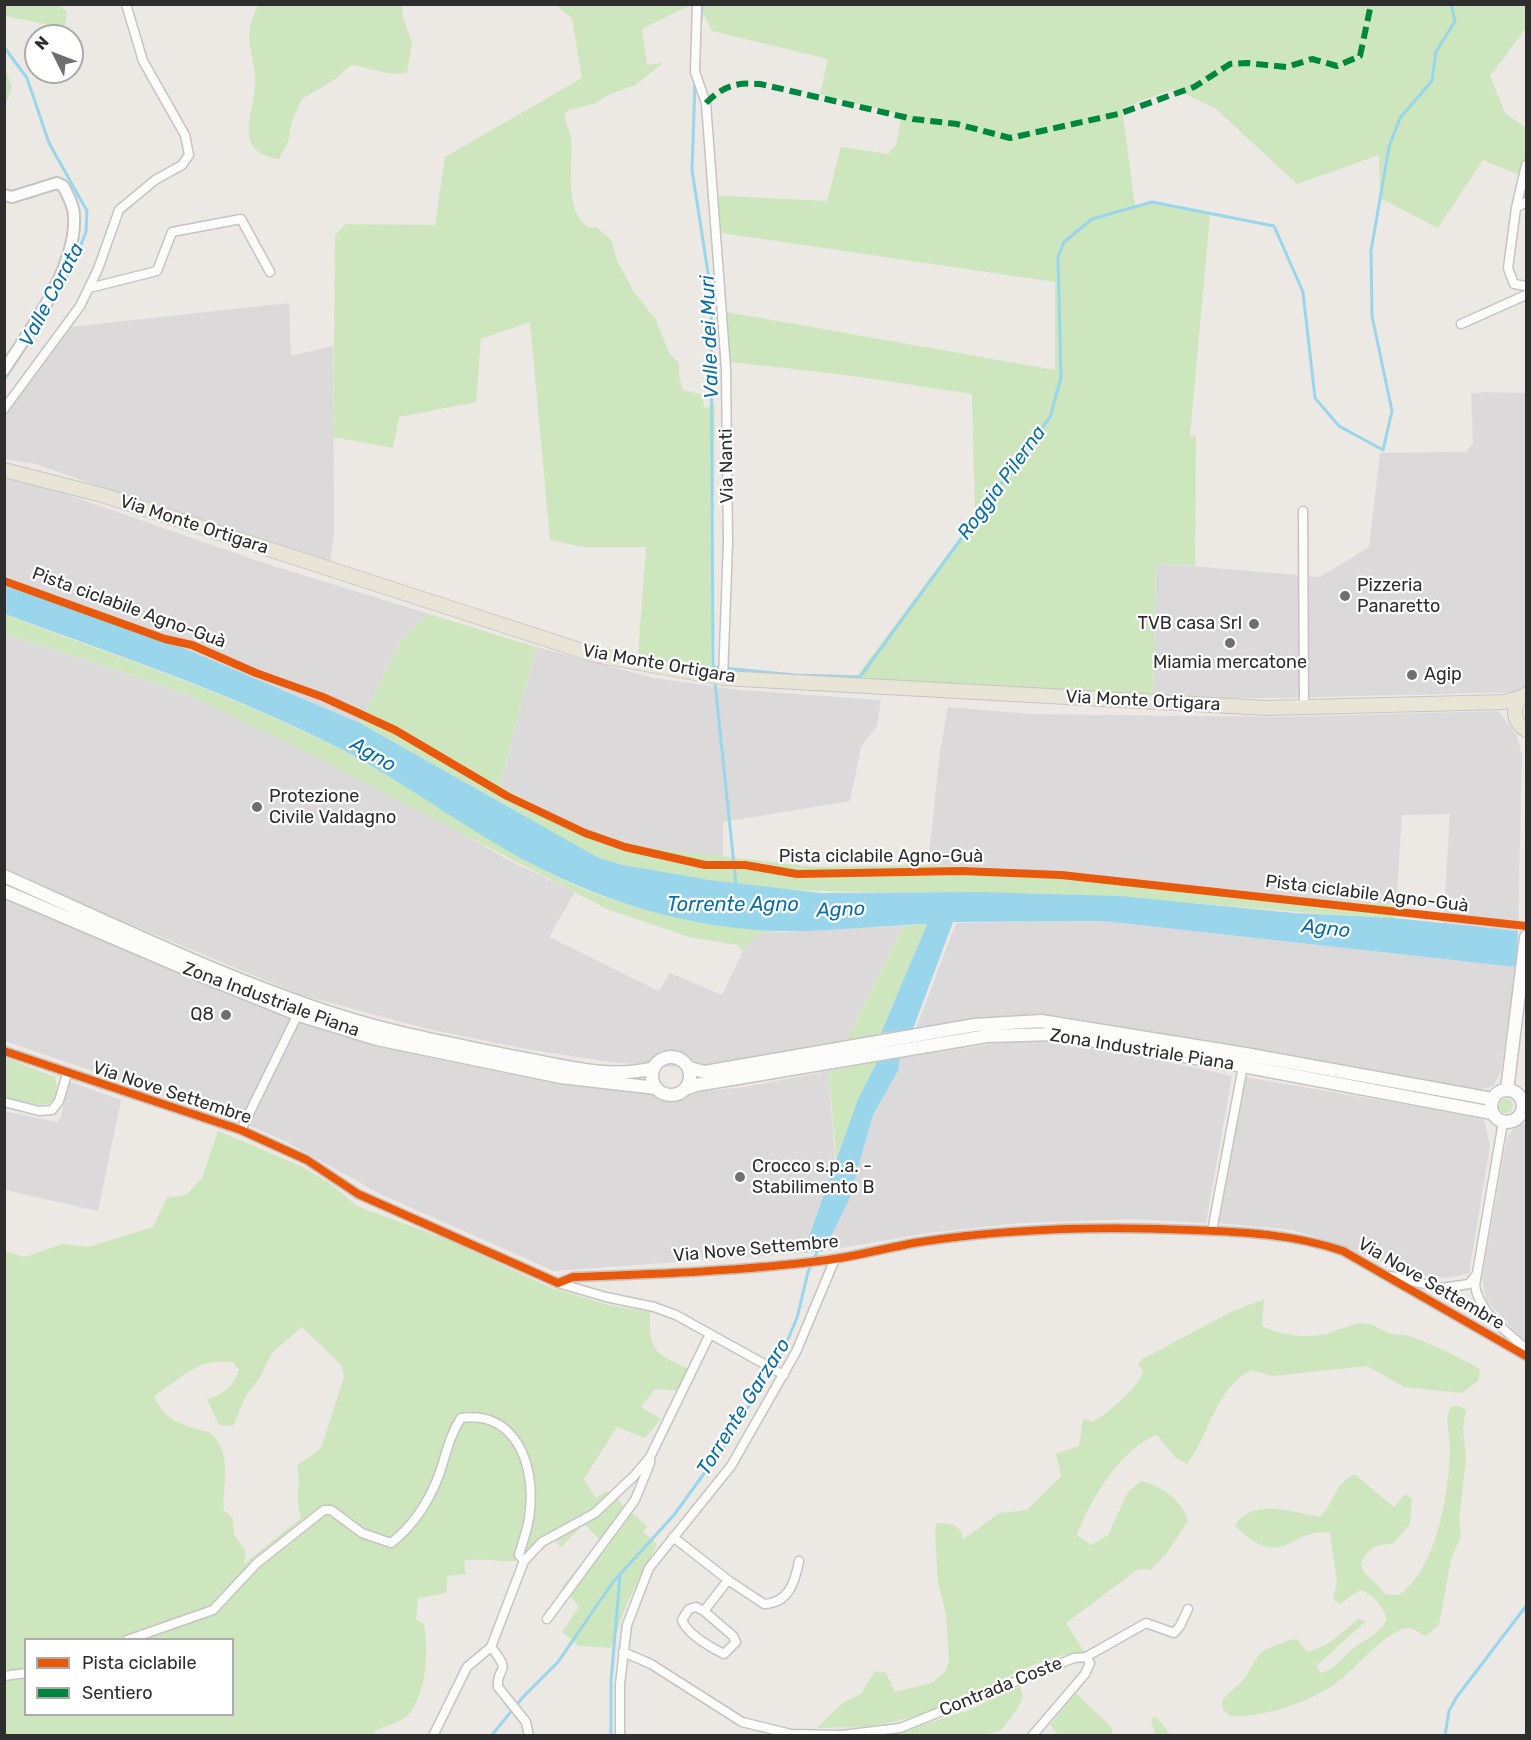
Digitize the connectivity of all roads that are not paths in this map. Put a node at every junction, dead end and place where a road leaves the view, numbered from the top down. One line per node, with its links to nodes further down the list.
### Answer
1 (126, 4): 9 (street)
2 (697, 4): 16 (street, Via Nanti)
3 (1527, 165): 6 (street)
4 (4, 195): 12 (street)
5 (1527, 202): 6 (street)
6 (1516, 208): 8 (street)
7 (270, 272): 9 (street)
8 (1527, 286)
9 (89, 288): 13 (street)
10 (1527, 295): 11 (street)
11 (1461, 324)
12 (4, 369)
13 (4, 409)
14 (4, 470): 16 (main road, Via Monte Ortigara)
15 (1303, 511): 19 (street)
16 (723, 678): 19 (main road, Via Monte Ortigara)
17 (1524, 696): 18 (main road, Via Monte Ortigara); 20 (main road)
18 (1504, 702): 19 (main road, Via Monte Ortigara); 20 (main road)
19 (1304, 707)
20 (1514, 715): 21 (main road)
21 (1527, 730)
22 (4, 876): 28 (main road, Zona Industriale Piana)
23 (4, 891): 25 (main road, Zona Industriale Piana)
24 (1527, 937): 33 (main road)
25 (298, 1014): 31 (main road, Zona Industriale Piana); 39 (street)
26 (4, 1051): 30 (street, Via Nove Settembre)
27 (1243, 1066): 32 (main road, Zona Industriale Piana); 37 (main road, Zona Industriale Piana); 40 (street)
28 (654, 1068): 29 (main road); 31 (main road)
29 (689, 1068): 32 (main road); 34 (main road, Zona Industriale Piana)
30 (67, 1074): 35 (street); 39 (street, Via Nove Settembre)
31 (656, 1088): 32 (main road)
32 (685, 1089)
33 (1507, 1090): 34 (main road); 36 (main road)
34 (1492, 1099): 37 (main road)
35 (4, 1102)
36 (1524, 1108): 38 (main road)
37 (1492, 1113): 38 (main road, Zona Industriale Piana)
38 (1503, 1122): 42 (street)
39 (241, 1130): 44 (street, Via Nove Settembre)
40 (1212, 1231): 41 (street, Via Nove Settembre); 43 (street, Via Nove Settembre)
41 (831, 1259): 44 (street, Via Nove Settembre); 48 (street)
42 (1479, 1270): 43 (street); 46 (street)
43 (1384, 1275): 47 (street, Via Nove Settembre)
44 (558, 1283): 45 (street)
45 (710, 1334): 48 (street); 49 (street)
46 (1527, 1349)
47 (1527, 1356)
48 (784, 1375): 50 (street)
49 (650, 1456): 51 (street); 56 (street)
50 (673, 1537): 53 (street); 59 (street)
51 (524, 1561): 57 (street); 58 (street)
52 (799, 1561): 53 (street)
53 (728, 1581): 55 (street)
54 (1188, 1609): 60 (street)
55 (704, 1611): 55 (street)
56 (547, 1619)
57 (133, 1638)
58 (491, 1647): 63 (street); 64 (street)
59 (623, 1652): 60 (street, Contrada Coste); 65 (street)
60 (1086, 1657): 66 (street, Contrada Coste)
61 (24, 1673): 62 (street)
62 (4, 1676)
63 (433, 1736)
64 (529, 1736)
65 (620, 1736)
66 (1032, 1736)

